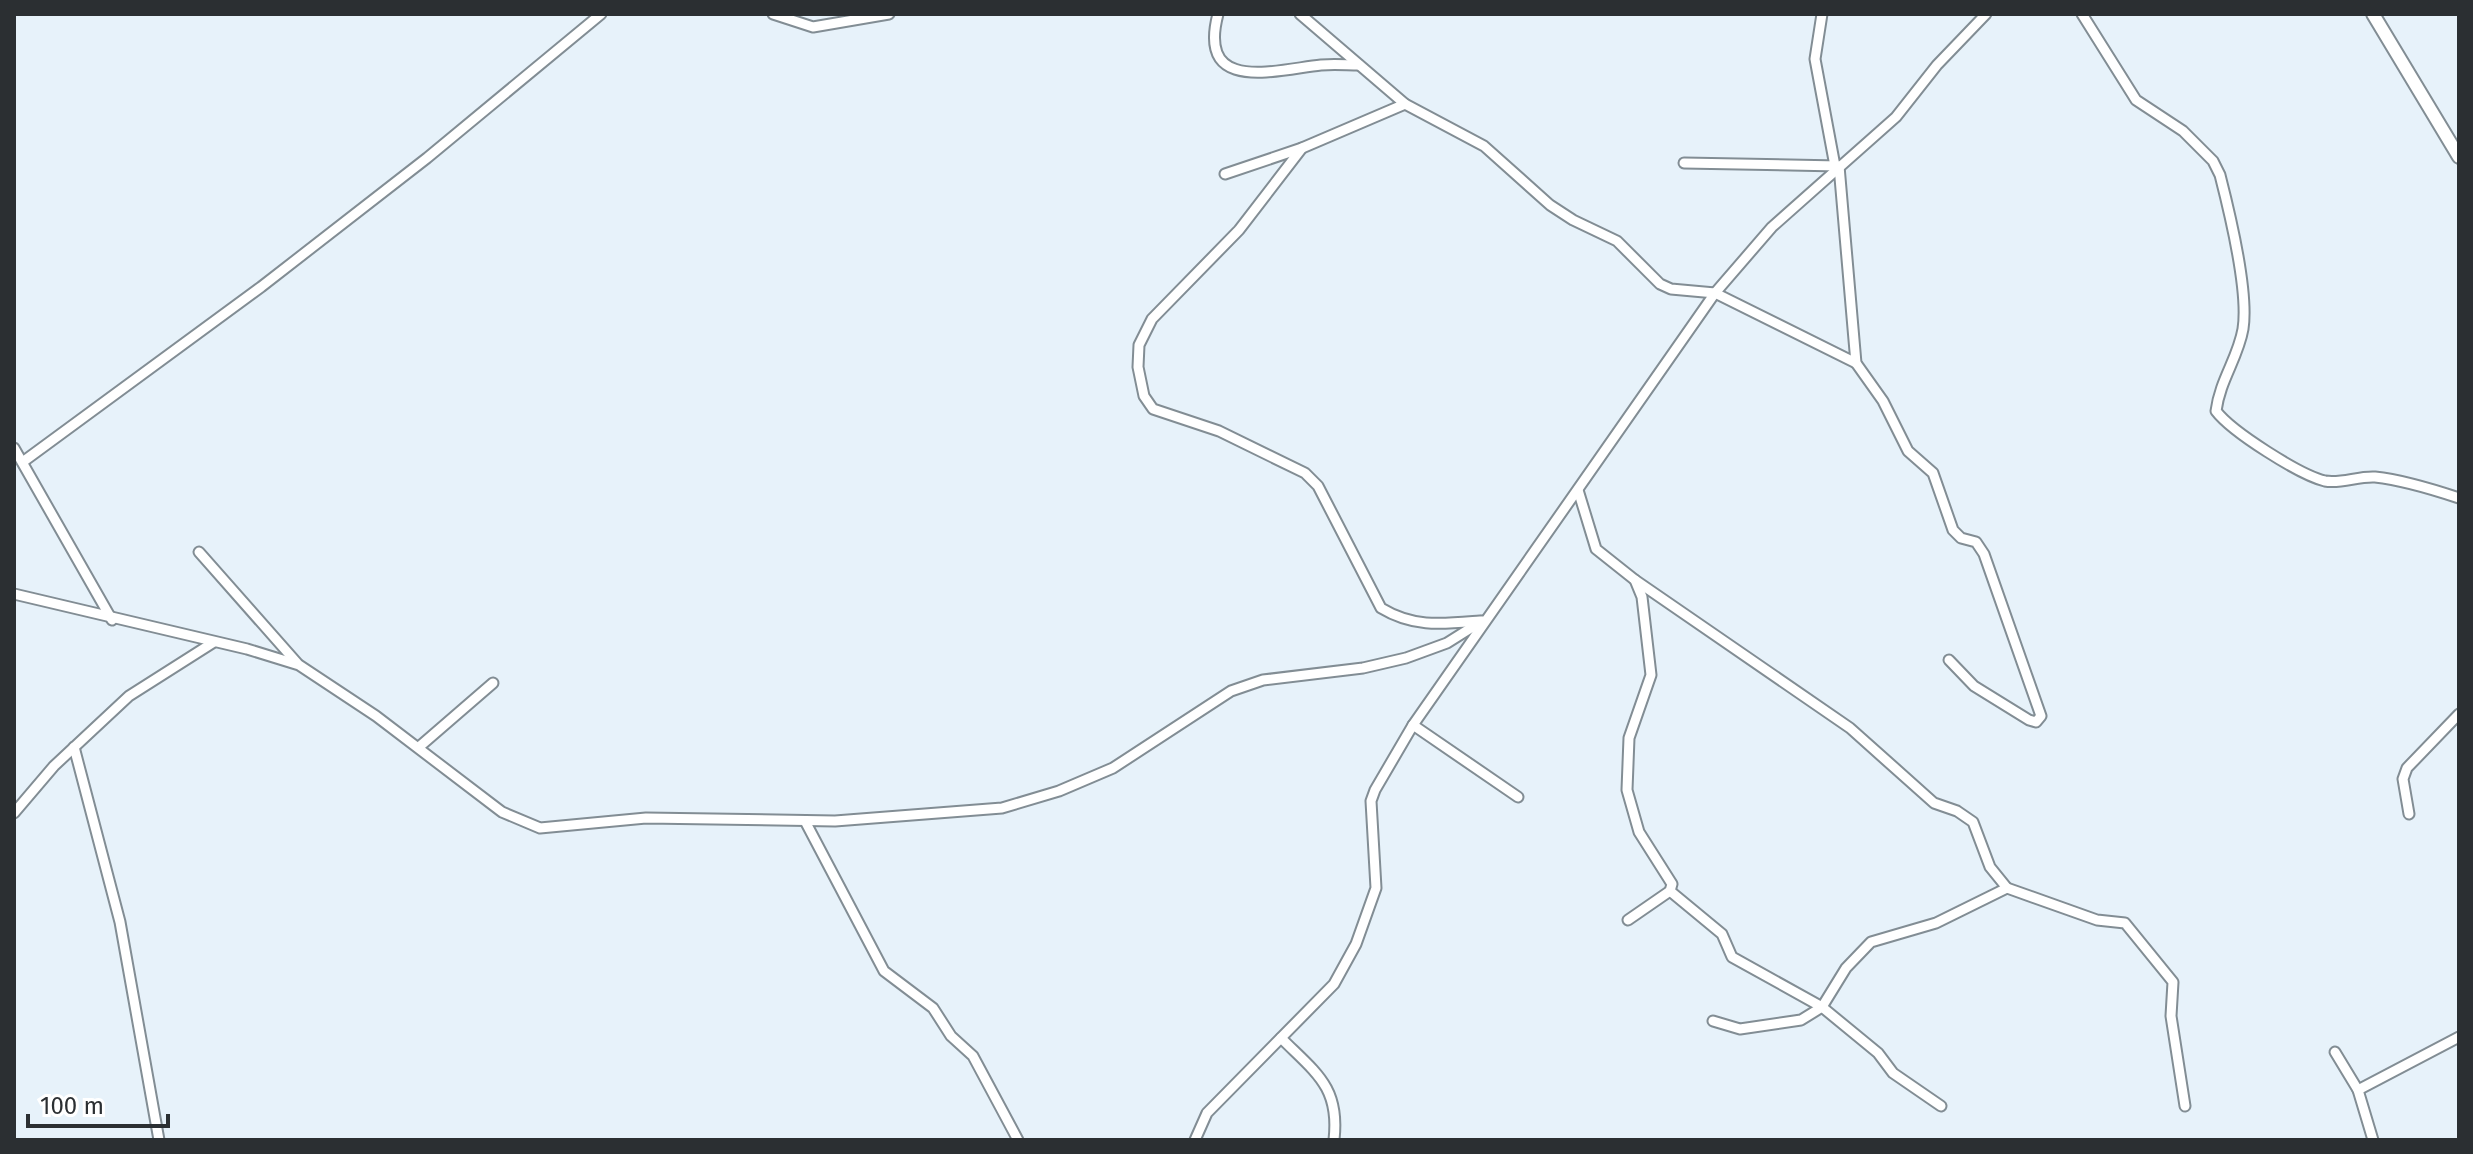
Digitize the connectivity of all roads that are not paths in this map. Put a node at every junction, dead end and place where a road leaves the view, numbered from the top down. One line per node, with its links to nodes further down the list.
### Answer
1 (601, 14): 20 (street)
2 (773, 14): 3 (street)
3 (889, 14)
4 (1218, 14): 10 (street)
5 (1300, 14): 10 (street)
6 (1822, 14): 15 (street)
7 (1986, 14): 15 (street)
8 (2082, 14): 22 (street)
9 (2373, 14): 13 (main road)
10 (1359, 65): 11 (street)
11 (1405, 104): 12 (street); 17 (street)
12 (1302, 148): 16 (street); 27 (street)
13 (2459, 157)
14 (1684, 163): 15 (street)
15 (1837, 166): 17 (street); 18 (street)
16 (1225, 174)
17 (1715, 293): 18 (street); 21 (street)
18 (1856, 363): 29 (street)
19 (15, 449): 20 (street)
20 (24, 461): 26 (street)
21 (1578, 490): 24 (street); 27 (street)
22 (2459, 498)
23 (199, 552): 30 (street)
24 (1635, 580): 40 (street); 41 (street)
25 (14, 594): 26 (street)
26 (112, 620): 28 (street)
27 (1486, 620): 33 (street); 39 (street)
28 (214, 642): 30 (street); 34 (street)
29 (1949, 660)
30 (299, 665): 35 (street)
31 (493, 683): 35 (street)
32 (2459, 714): 38 (street)
33 (1413, 725): 36 (street); 46 (street)
34 (74, 747): 37 (street); 51 (street)
35 (419, 747): 39 (street)
36 (1518, 797)
37 (14, 813)
38 (2409, 814)
39 (805, 821): 52 (street)
40 (2007, 888): 43 (street); 50 (street)
41 (1670, 891): 42 (street); 43 (street)
42 (1628, 920)
43 (1822, 1007): 44 (street); 49 (street)
44 (1713, 1021)
45 (2459, 1037): 48 (street)
46 (1281, 1038): 53 (street); 54 (street)
47 (2335, 1052): 48 (street)
48 (2358, 1090): 55 (street)
49 (1941, 1106)
50 (2185, 1106)
51 (159, 1140)
52 (1018, 1140)
53 (1195, 1140)
54 (1334, 1140)
55 (2373, 1140)

